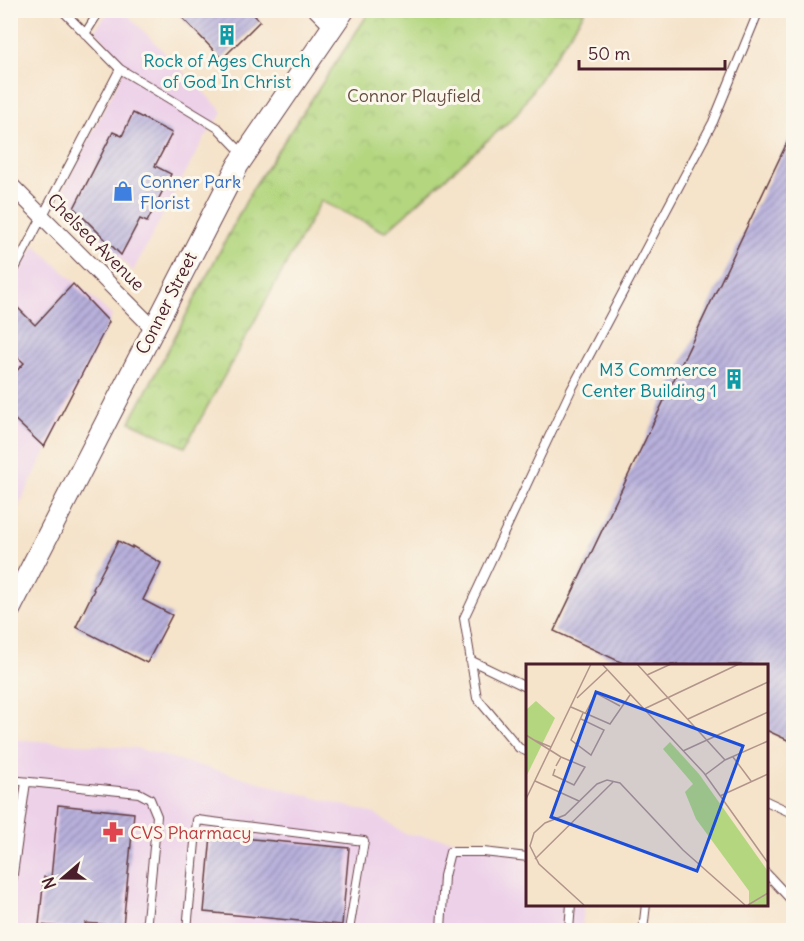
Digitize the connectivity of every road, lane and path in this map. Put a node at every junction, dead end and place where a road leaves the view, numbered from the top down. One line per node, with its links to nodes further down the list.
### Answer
1 (63, 10): 6 (lane)
2 (100, 10): 6 (lane)
3 (316, 10): 5 (street)
4 (759, 10): 14 (lane)
5 (339, 19): 8 (main road, Conner Street)
6 (85, 34): 7 (lane)
7 (120, 69): 8 (lane); 10 (lane)
8 (244, 155): 12 (main road, Conner Street)
9 (10, 184): 10 (street, Chelsea Avenue)
10 (43, 216): 11 (lane); 12 (street, Chelsea Avenue)
11 (10, 278)
12 (153, 328): 13 (main road, Conner Street)
13 (10, 609)
14 (470, 660): 15 (lane); 16 (lane)
15 (526, 687)
16 (526, 751)
17 (10, 780): 18 (lane)
18 (26, 782): 23 (lane); 27 (lane)
19 (768, 802): 20 (lane)
20 (794, 814)
21 (526, 857): 30 (lane)
22 (768, 875): 24 (lane)
23 (10, 895)
24 (794, 903)
25 (571, 905): 31 (lane)
26 (646, 905): 32 (lane)
27 (146, 930)
28 (187, 930): 29 (lane)
29 (349, 930)
30 (441, 930)
31 (569, 930)
32 (643, 930)

